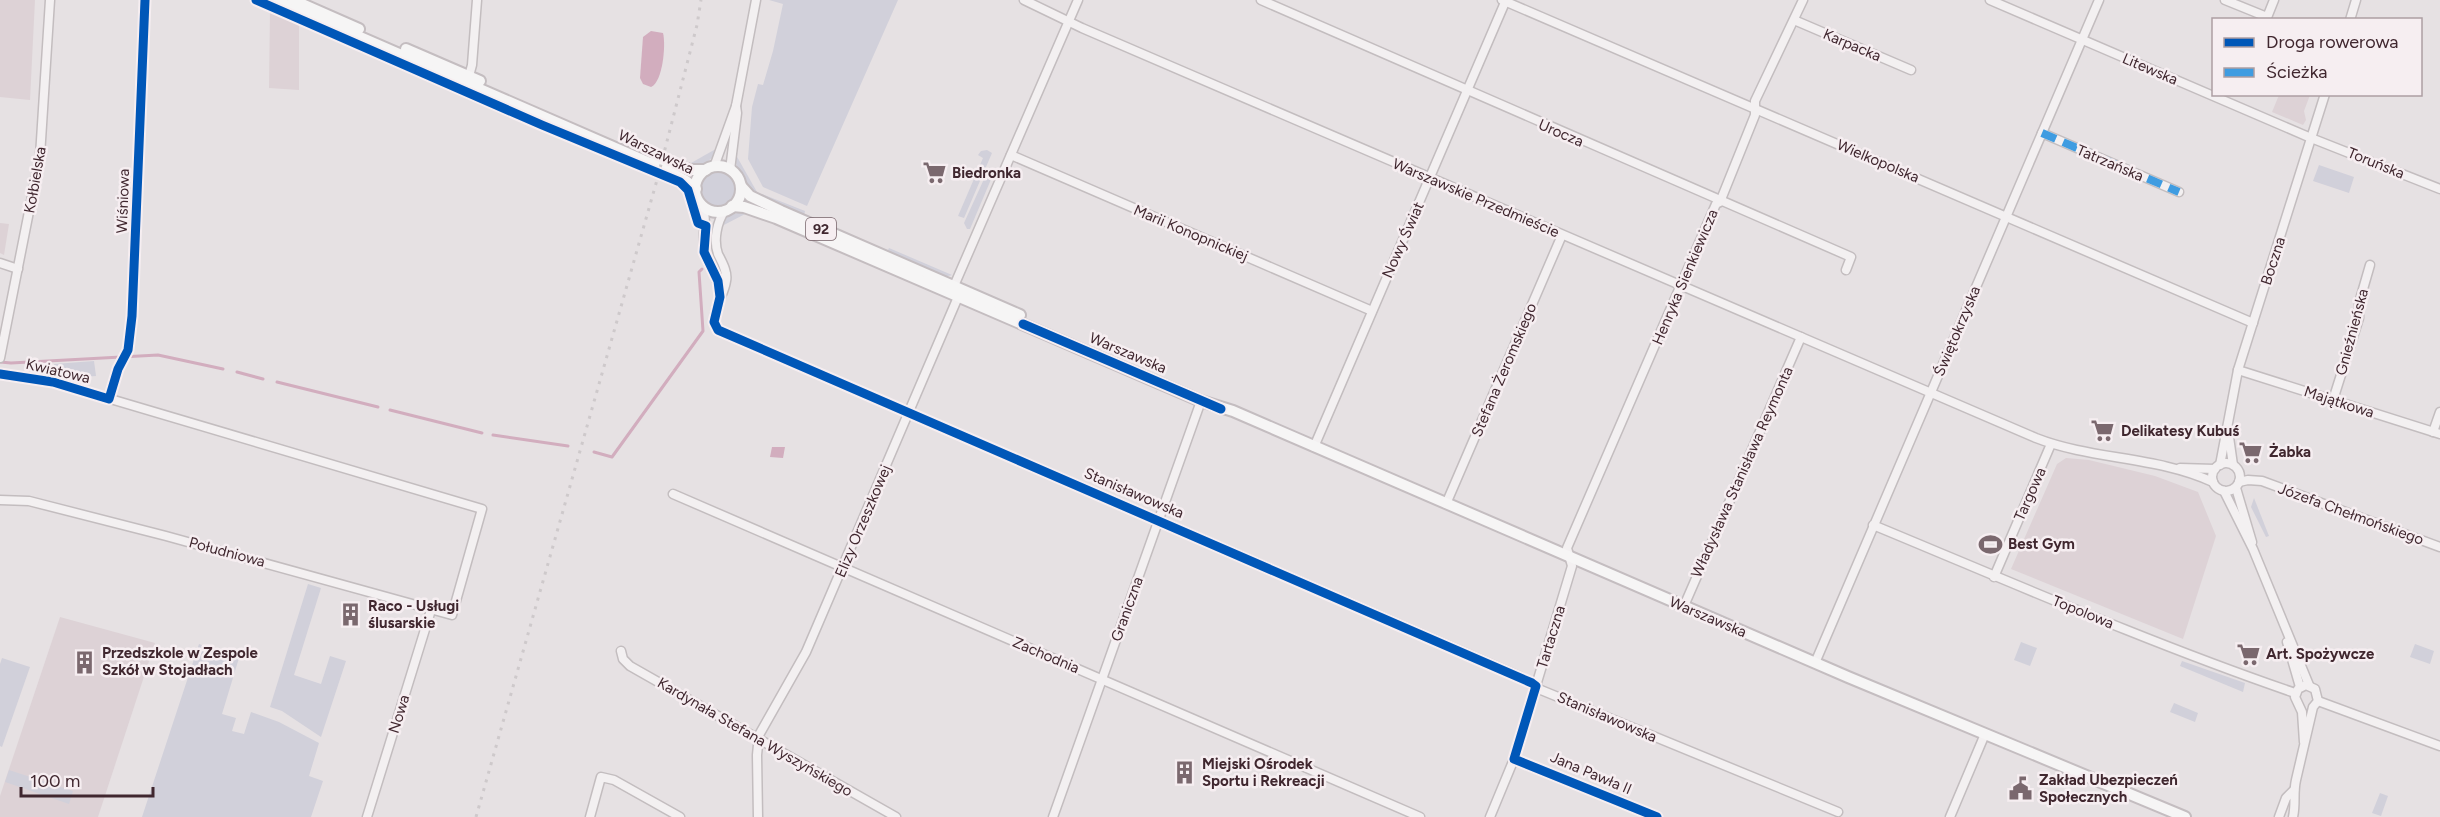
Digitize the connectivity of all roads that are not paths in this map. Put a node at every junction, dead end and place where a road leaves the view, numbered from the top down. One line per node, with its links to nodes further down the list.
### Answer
1 (50, 0): 49 (street, Kołbielska)
2 (145, 0): 62 (street, Wiśniowa)
3 (275, 0): 39 (main road, Warszawska)
4 (293, 0): 23 (main road, Warszawska)
5 (477, 0): 23 (street)
6 (756, 0): 30 (street)
7 (1024, 0): 20 (street, Warszawskie Przedmieście)
8 (1078, 0): 20 (street)
9 (1261, 0): 24 (street, Urocza)
10 (1505, 0): 24 (street, Nowy Świat); 31 (street, Wielkopolska)
11 (1803, 0): 19 (street, Henryka Sienkiewicza)
12 (1989, 0): 21 (street, Litewska)
13 (2099, 0): 21 (street, Świętokrzyska)
14 (2225, 0): 17 (street)
15 (2274, 0): 17 (street)
16 (2356, 0): 18 (street)
17 (2266, 18)
18 (2351, 18)
19 (1794, 20): 22 (street, Karpacka); 31 (street, Henryka Sienkiewicza)
20 (1068, 22): 34 (street); 37 (street, Warszawskie Przedmieście)
21 (2082, 40): 25 (street, Litewska); 32 (street, Świętokrzyska)
22 (1911, 70)
23 (469, 76): 35 (main road, Warszawska)
24 (1467, 90): 37 (street, Nowy Świat); 42 (street, Urocza)
25 (2212, 95)
26 (2214, 96): 29 (street, Litewska)
27 (2236, 96): 29 (street)
28 (2324, 96): 33 (street, Boczna)
29 (2233, 104): 33 (street, Litewska)
30 (735, 106): 35 (street); 36 (street)
31 (1755, 108): 42 (street, Henryka Sienkiewicza); 45 (street, Wielkopolska)
32 (2042, 133): 41 (street, Tatrzańska); 45 (street, Świętokrzyska)
33 (2311, 138): 40 (street, Toruńska); 56 (street, Boczna)
34 (1011, 155): 51 (street); 55 (street, Marii Konopnickiej)
35 (710, 168): 36 (main road); 39 (main road)
36 (730, 170): 38 (main road, 92)
37 (1430, 178): 46 (street, Warszawskie Przedmieście); 55 (street, Nowy Świat)
38 (741, 186): 44 (main road); 51 (main road, Warszawska / 92)
39 (696, 189): 43 (main road)
40 (2440, 189)
41 (2179, 192)
42 (1720, 202): 50 (street, Urocza); 52 (street, Henryka Sienkiewicza)
43 (702, 205): 44 (main road, 92); 53 (street)
44 (729, 208): 53 (street); 54 (main road, Warszawska / 92)
45 (2006, 216): 56 (street, Wielkopolska); 61 (street, Świętokrzyska)
46 (1562, 235): 52 (street, Warszawskie Przedmieście); 80 (street, Stefana Żeromskiego)
47 (0, 263): 49 (street)
48 (2370, 265): 63 (street, Gnieźnieńska)
49 (18, 269): 58 (street, Kołbielska)
50 (1846, 270)
51 (950, 285): 54 (main road); 65 (main road, Warszawska / 92)
52 (1680, 285): 57 (street, Warszawskie Przedmieście); 85 (street, Henryka Sienkiewicza)
53 (720, 297): 66 (street, Stanisławowska)
54 (958, 297): 64 (main road, Warszawska / 92); 66 (street, Elizy Orzeszkowej)
55 (1372, 311): 71 (street, Nowy Świat)
56 (2253, 323): 59 (street, Boczna)
57 (1801, 337): 61 (street, Warszawskie Przedmieście); 88 (street, Władysława Stanisława Reymonta)
58 (0, 358)
59 (2238, 370): 63 (street, Majątkowa); 68 (street, Boczna)
60 (0, 374): 62 (street, Kwiatowa)
61 (1930, 393): 70 (street); 82 (street, Świętokrzyska)
62 (109, 399): 90 (street, Kwiatowa)
63 (2333, 400): 69 (street, Majątkowa)
64 (1201, 401): 65 (main road, Warszawska / 92); 81 (street, Graniczna)
65 (1233, 411): 71 (main road, Warszawska / 92)
66 (910, 412): 81 (street, Stanisławowska); 86 (street, Elizy Orzeszkowej)
67 (2440, 412): 69 (street)
68 (2228, 429): 72 (street, Boczna); 74 (street, Boczna)
69 (2436, 433)
70 (2051, 444): 73 (street); 87 (street, Targowa)
71 (1314, 447): 80 (main road, Warszawska / 92)
72 (2233, 465): 74 (street); 75 (street)
73 (2164, 467): 74 (street); 76 (street)
74 (2217, 467): 76 (street)
75 (2238, 481): 77 (street); 83 (street, Józefa Chełmońskiego); 84 (street)
76 (2213, 482): 77 (street)
77 (2224, 491): 84 (street)
78 (672, 494): 86 (street, Zachodnia)
79 (0, 500): 89 (street, Południowa)
80 (1446, 504): 85 (main road, Warszawska / 92)
81 (1158, 520): 95 (street, Graniczna); 96 (street, Stanisławowska)
82 (1873, 525): 87 (street, Topolowa); 93 (street, Świętokrzyska)
83 (2440, 547)
84 (2253, 549): 91 (street)
85 (1570, 557): 88 (main road, Warszawska / 92); 96 (street, Tartaczna)
86 (842, 567): 95 (street, Zachodnia); 102 (street, Elizy Orzeszkowej)
87 (1994, 577): 97 (street, Topolowa)
88 (1684, 606): 93 (main road, Warszawska / 92)
89 (431, 610): 90 (street, Południowa); 108 (street, Nowa)
90 (452, 615)
91 (2285, 630): 94 (street); 98 (street)
92 (621, 651): 102 (street, Kardynała Stefana Wyszyńskiego)
93 (1815, 663): 101 (main road, Warszawska / 92)
94 (2295, 671): 97 (street); 98 (street)
95 (1102, 679): 113 (street, Graniczna); 114 (street, Zachodnia)
96 (1536, 686): 105 (street, Tartaczna); 107 (street, Stanisławowska)
97 (2280, 687): 98 (street, Topolowa)
98 (2301, 688): 99 (street); 100 (street)
99 (2316, 704): 100 (street); 103 (street); 104 (street)
100 (2300, 707): 103 (street)
101 (1985, 734): 117 (street); 118 (main road, Warszawska / 92)
102 (759, 740): 111 (street); 112 (street, Kardynała Stefana Wyszyńskiego)
103 (2304, 742): 106 (street)
104 (2440, 746)
105 (1514, 759): 115 (street, Tartaczna); 116 (street, Jana Pawła II)
106 (2294, 790): 119 (street); 120 (street)
107 (1838, 813)
108 (367, 817)
109 (590, 817): 110 (street)
110 (680, 817)
111 (758, 817)
112 (896, 817)
113 (1053, 817)
114 (1420, 817)
115 (1490, 817)
116 (1657, 817)
117 (1950, 817)
118 (2185, 817)
119 (2279, 817)
120 (2293, 817)

